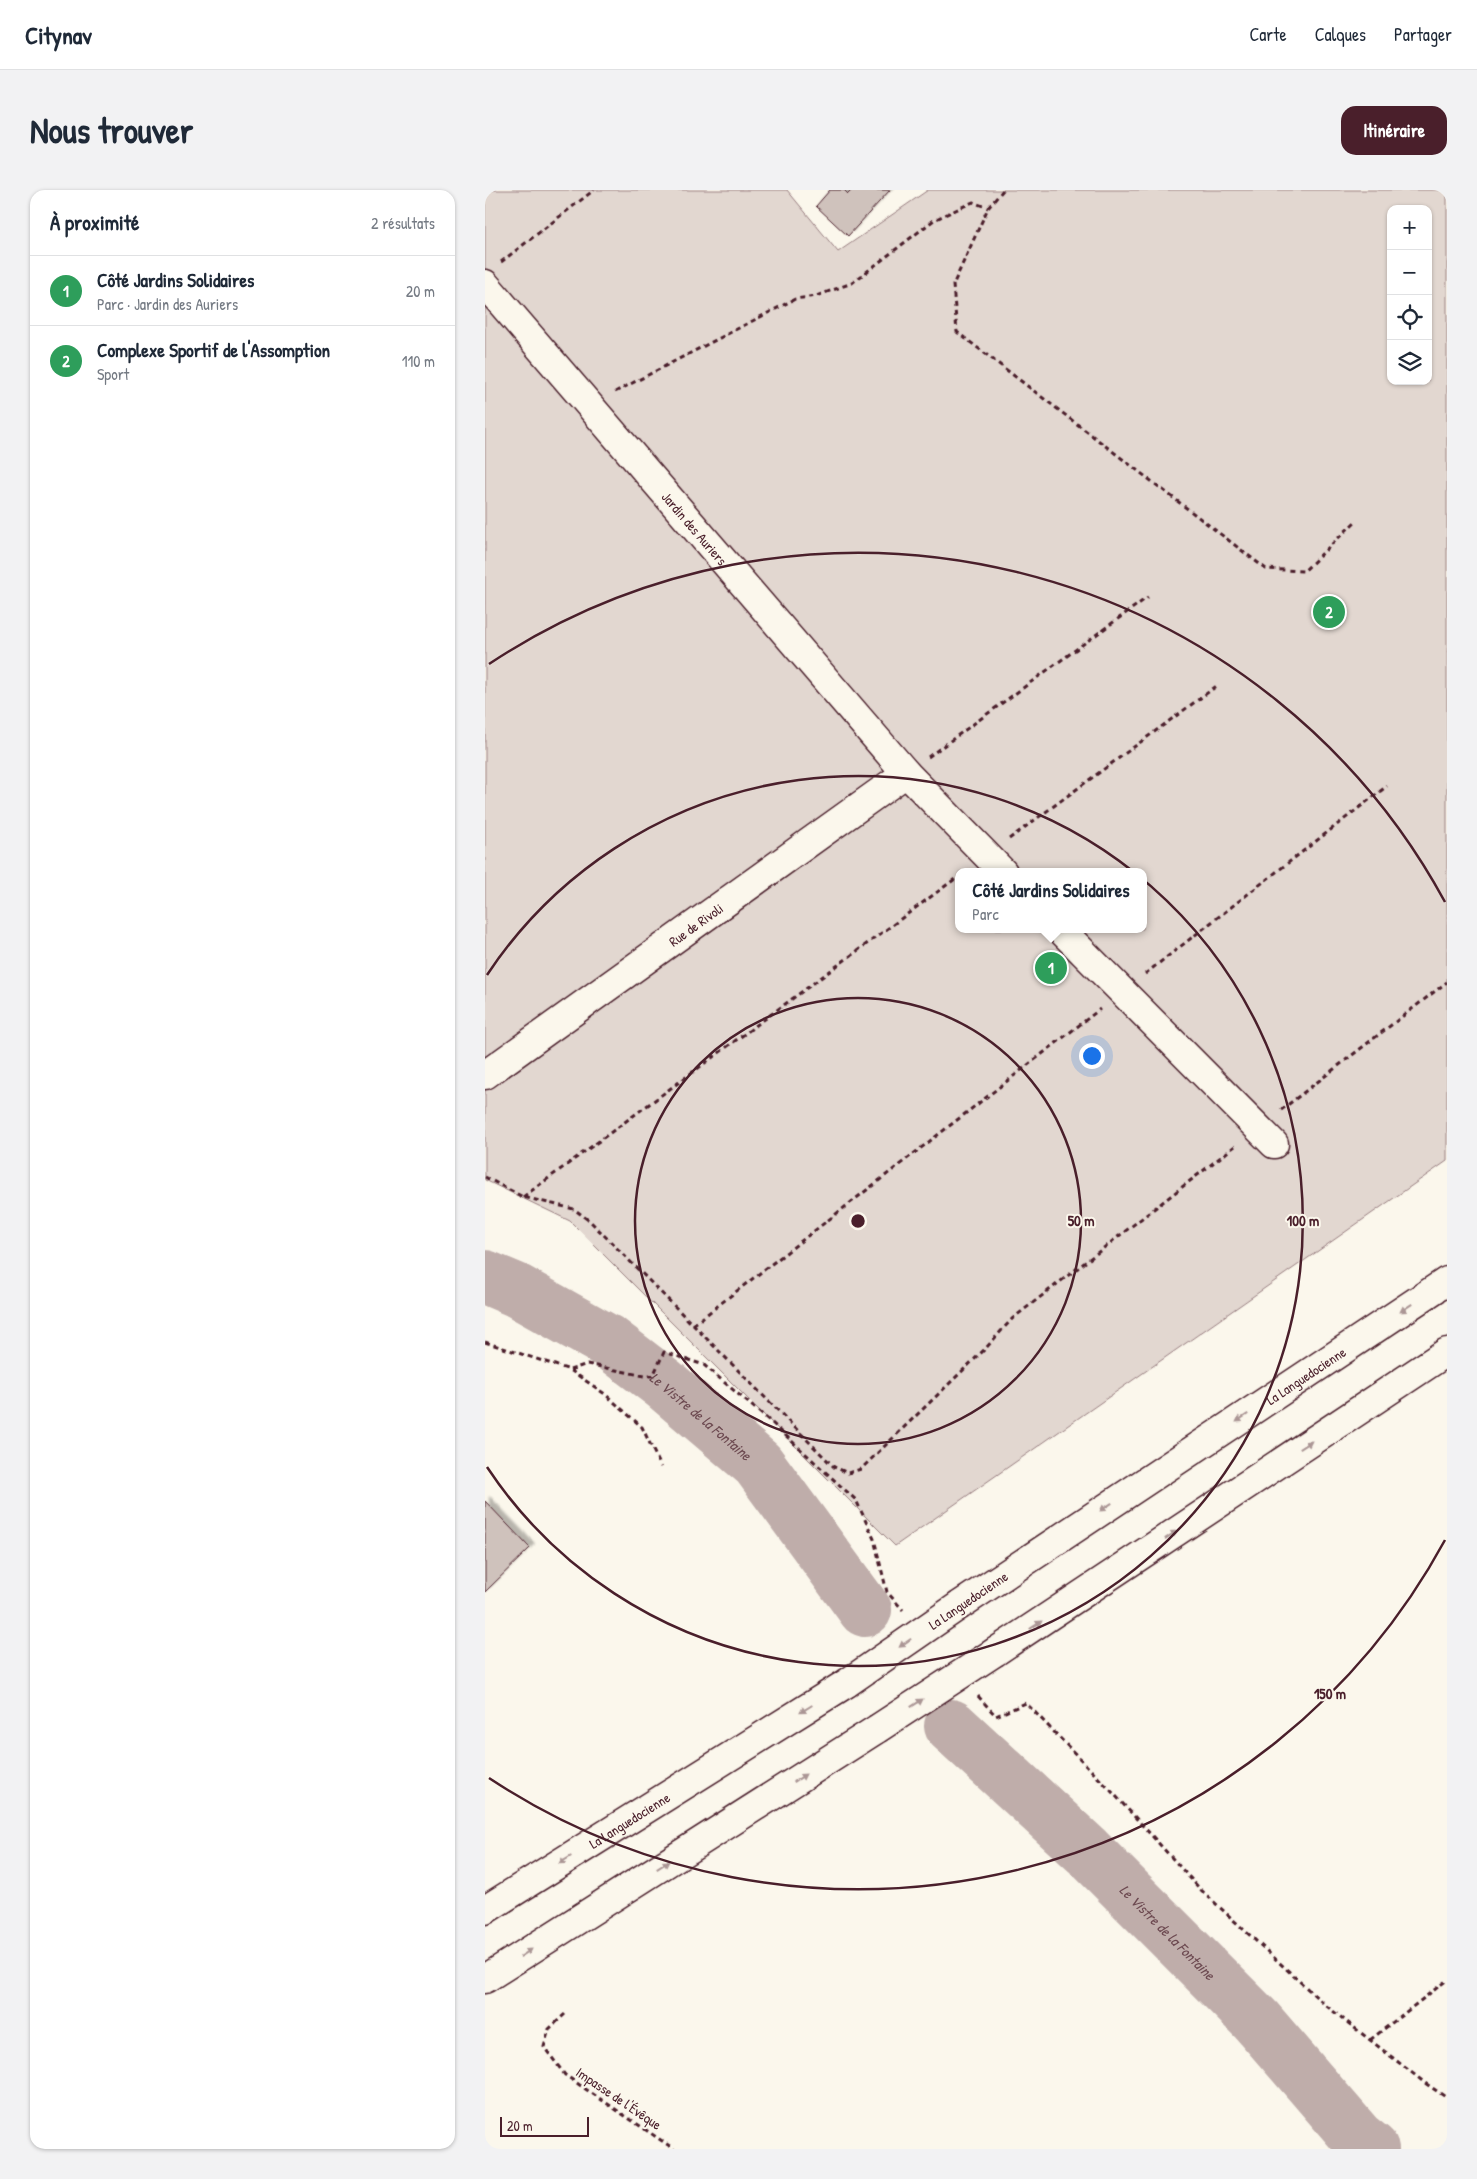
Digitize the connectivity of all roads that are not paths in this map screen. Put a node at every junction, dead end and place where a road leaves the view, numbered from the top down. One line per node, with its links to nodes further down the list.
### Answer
1 (485, 284): 2 (main road, Jardin des Auriers)
2 (906, 773): 3 (main road, Jardin des Auriers); 5 (main road, Rue de Rivoli)
3 (995, 864)
4 (1064, 933): 6 (main road)
5 (485, 1075)
6 (1266, 1136)
7 (1447, 1281): 9 (main road, La Languedocienne, one-way to 9, bridge)
8 (1447, 1352): 10 (main road, one-way to 8, bridge)
9 (485, 1910)
10 (485, 1979)

